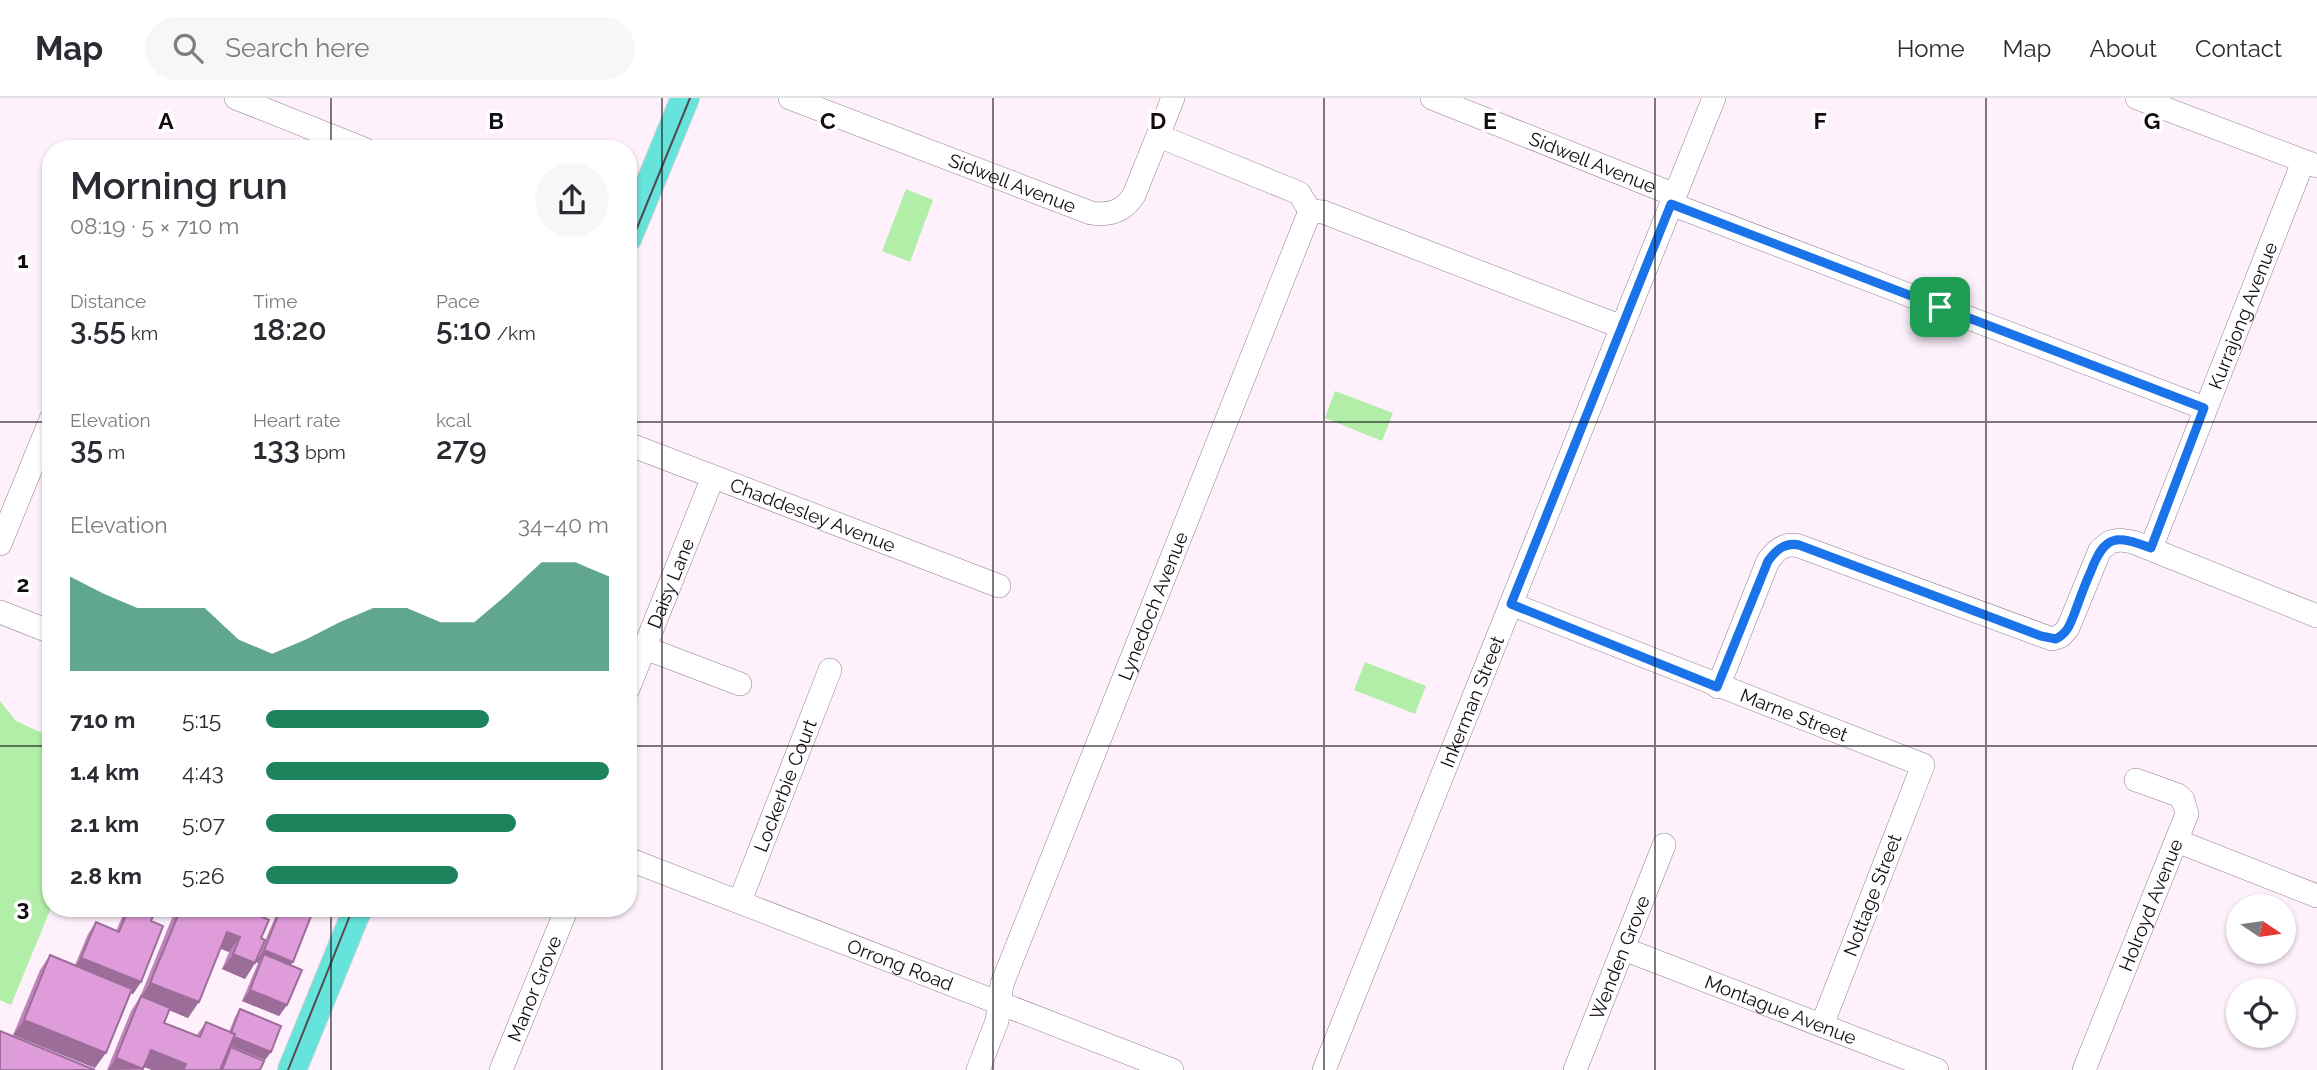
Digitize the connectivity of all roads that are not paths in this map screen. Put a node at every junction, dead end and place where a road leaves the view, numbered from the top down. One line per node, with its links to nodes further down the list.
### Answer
1 (236, 98): 9 (street)
2 (685, 98): 13 (main road)
3 (790, 98): 8 (street, Sidwell Avenue)
4 (1173, 98): 8 (street, Sidwell Avenue)
5 (1432, 98): 11 (street, Sidwell Avenue)
6 (1713, 98): 11 (street, Inkerman Street)
7 (2137, 98): 10 (street)
8 (1159, 135): 12 (street)
9 (341, 140)
10 (2310, 164): 15 (street, Kurrajong Avenue)
11 (1673, 200): 14 (street, Inkerman Street); 15 (street, Sidwell Avenue)
12 (1310, 211): 14 (street); 41 (street, Lynedoch Avenue)
13 (637, 215)
14 (1622, 327): 22 (street, Inkerman Street)
15 (2204, 408): 20 (street, Kurrajong Avenue)
16 (42, 441): 19 (street)
17 (637, 447): 18 (street, Chaddesley Avenue)
18 (713, 477): 21 (street, Chaddesley Avenue); 26 (street, Daisy Lane)
19 (0, 544)
20 (2151, 548): 24 (street); 30 (street)
21 (999, 586)
22 (1511, 604): 30 (street, Marne Street); 47 (street, Inkerman Street)
23 (0, 612): 25 (street)
24 (2317, 615)
25 (42, 628)
26 (645, 648): 27 (street, Daisy Lane); 29 (street)
27 (637, 667)
28 (830, 670): 37 (street, Lockerbie Court)
29 (740, 684)
30 (1717, 687): 31 (street, Marne Street)
31 (1923, 765): 42 (street, Nottage Street)
32 (2136, 780): 33 (street)
33 (2177, 841): 36 (street, Holroyd Avenue); 50 (street, Holroyd Avenue)
34 (1664, 845): 40 (street, Wenden Grove)
35 (637, 862): 37 (street, Orrong Road)
36 (2317, 896)
37 (740, 901): 41 (street, Orrong Road)
38 (354, 917): 43 (main road)
39 (563, 917): 44 (street, Manor Grove)
40 (1624, 948): 42 (street, Montague Avenue); 48 (street, Wenden Grove)
41 (1000, 1003): 45 (street, Lynedoch Avenue); 46 (street, Orrong Road)
42 (1822, 1025): 49 (street, Montague Avenue)
43 (292, 1070)
44 (501, 1070)
45 (978, 1070)
46 (1172, 1070)
47 (1324, 1070)
48 (1575, 1070)
49 (1937, 1070)
50 (2084, 1070)

